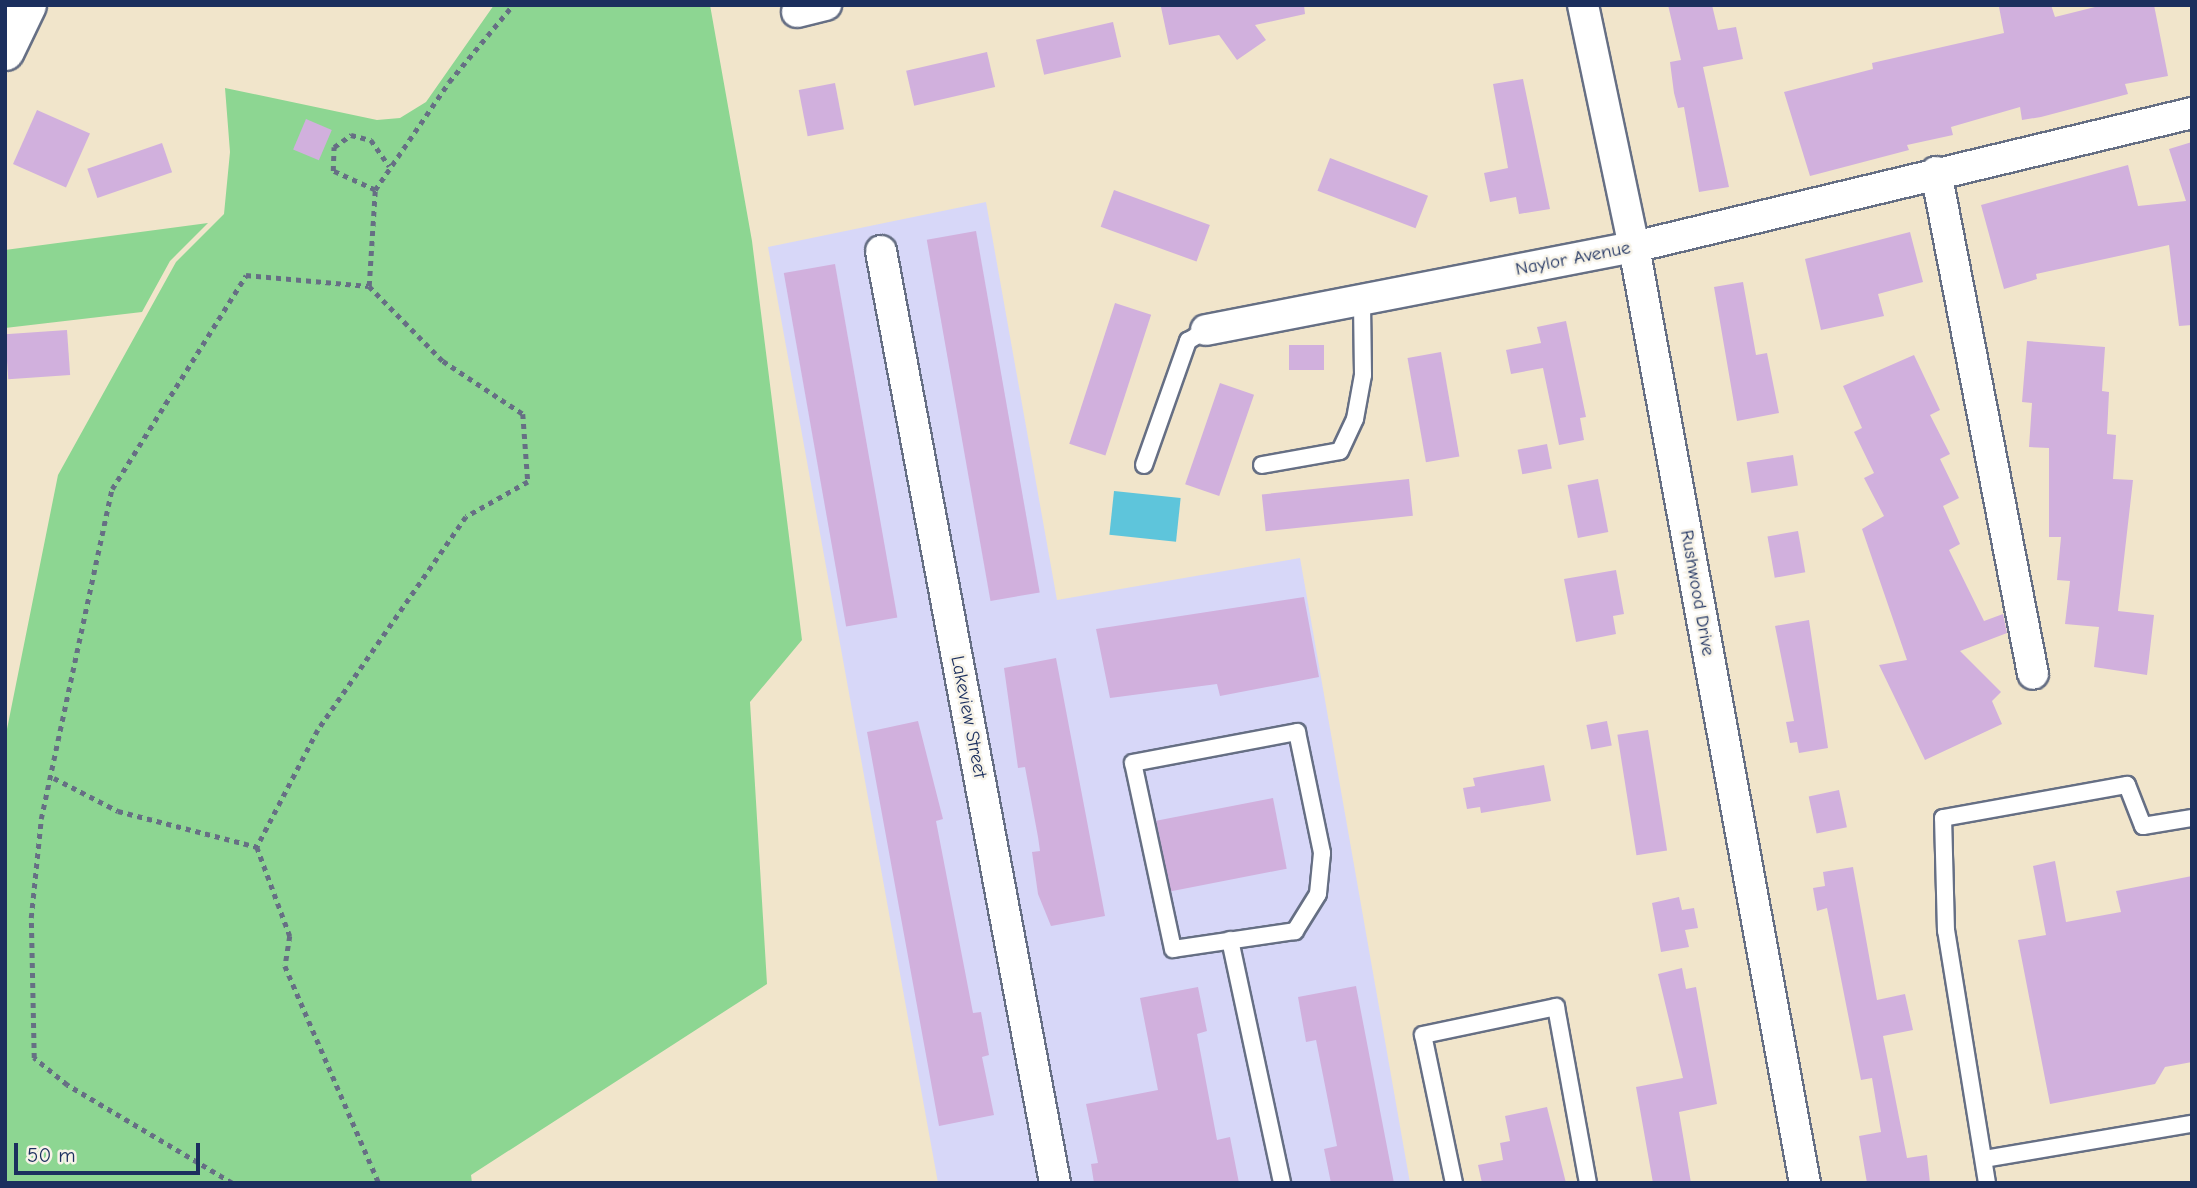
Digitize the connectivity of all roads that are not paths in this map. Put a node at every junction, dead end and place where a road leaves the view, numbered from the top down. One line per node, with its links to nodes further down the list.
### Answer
1 (27, 5): 5 (main road)
2 (826, 5): 4 (street)
3 (1583, 5): 8 (street, Rushwood Drive)
4 (797, 12)
5 (5, 51)
6 (2192, 113): 7 (street, Naylor Avenue)
7 (1936, 172): 8 (street, Naylor Avenue); 14 (street)
8 (1634, 247): 10 (street, Naylor Avenue); 23 (street, Rushwood Drive)
9 (881, 251): 19 (street, Lakeview Street)
10 (1362, 300): 11 (street, Naylor Avenue); 13 (lane)
11 (1206, 330): 12 (lane)
12 (1144, 465)
13 (1262, 465)
14 (2033, 674)
15 (2192, 818): 18 (lane)
16 (1230, 940): 16 (lane); 20 (lane)
17 (2192, 1124): 18 (lane)
18 (1983, 1160): 24 (lane)
19 (1055, 1183)
20 (1282, 1183)
21 (1454, 1183): 22 (lane)
22 (1588, 1183)
23 (1805, 1183)
24 (1987, 1183)

